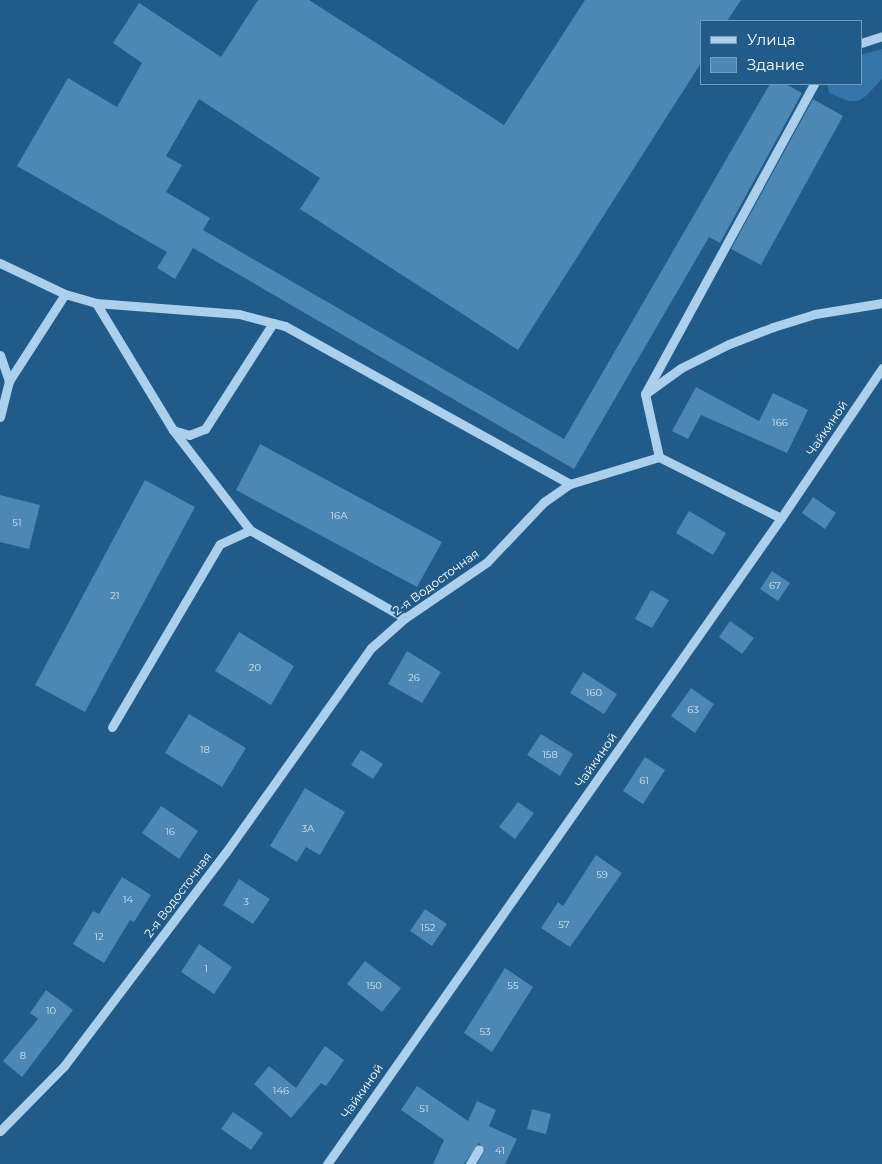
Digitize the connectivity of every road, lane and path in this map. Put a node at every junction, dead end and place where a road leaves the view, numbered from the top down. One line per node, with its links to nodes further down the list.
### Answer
1 (882, 36): 2 (street)
2 (862, 43)
3 (813, 85): 12 (street)
4 (0, 263): 5 (street)
5 (65, 294): 6 (street); 11 (street)
6 (96, 303): 8 (street); 14 (street)
7 (882, 303): 12 (street)
8 (274, 324): 14 (street); 16 (street)
9 (0, 355): 11 (street)
10 (882, 368): 17 (street, Чайкиной)
11 (9, 381): 13 (street)
12 (645, 394): 15 (street)
13 (0, 417)
14 (173, 430): 18 (street)
15 (659, 457): 16 (street, 2-я Водосточная); 17 (street)
16 (570, 484): 19 (street, 2-я Водосточная)
17 (781, 518): 23 (street, Чайкиной)
18 (250, 530): 19 (street); 20 (street)
19 (405, 618): 21 (street, 2-я Водосточная)
20 (112, 727)
21 (0, 1131)
22 (479, 1149): 25 (street)
23 (329, 1161): 24 (street)
24 (340, 1164)
25 (470, 1164)

